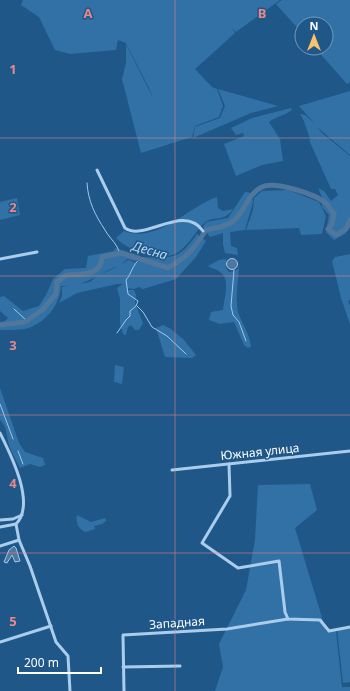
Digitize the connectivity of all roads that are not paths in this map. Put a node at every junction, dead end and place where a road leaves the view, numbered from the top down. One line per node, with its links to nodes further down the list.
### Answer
1 (97, 170): 2 (street)
2 (203, 231)
3 (36, 252): 4 (street)
4 (0, 259)
5 (0, 433): 9 (street)
6 (350, 451): 7 (street, Южная улица)
7 (229, 464): 8 (street, Южная улица); 15 (street)
8 (172, 470)
9 (22, 515): 10 (street); 11 (street)
10 (0, 520)
11 (16, 524): 12 (street); 13 (street)
12 (0, 527)
13 (19, 540): 14 (street); 16 (street)
14 (0, 546)
15 (288, 619): 17 (street); 20 (street, Западная)
16 (51, 626): 18 (street); 21 (street)
17 (350, 626)
18 (0, 642)
19 (180, 666): 20 (street)
20 (123, 668): 22 (street, Западная)
21 (70, 691)
22 (124, 691)

